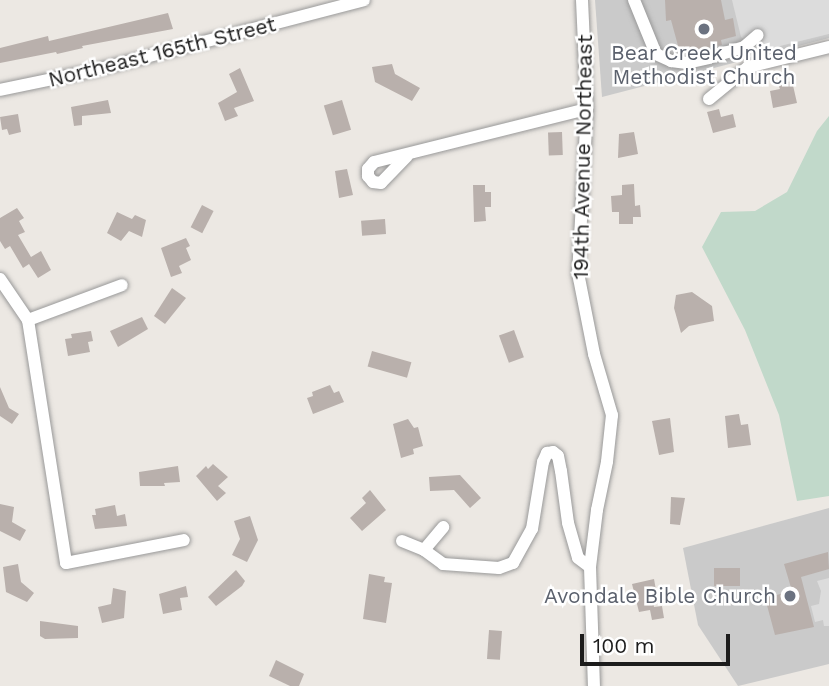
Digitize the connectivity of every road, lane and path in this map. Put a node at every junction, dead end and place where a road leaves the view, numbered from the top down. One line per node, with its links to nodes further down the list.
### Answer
1 (364, 0): 6 (street, Northeast 165th Street)
2 (582, 0): 8 (street, 194th Avenue Northeast)
3 (634, 0): 4 (street)
4 (758, 35)
5 (829, 47): 7 (street)
6 (0, 90)
7 (709, 99)
8 (587, 109): 9 (street); 17 (street, 194th Avenue Northeast)
9 (407, 156)
10 (0, 279): 12 (street)
11 (122, 285): 12 (street)
12 (28, 320): 14 (street)
13 (443, 527): 16 (street)
14 (184, 540)
15 (402, 541): 16 (street)
16 (424, 550): 17 (street)
17 (590, 568): 18 (street, 194th Avenue Northeast)
18 (594, 686)

